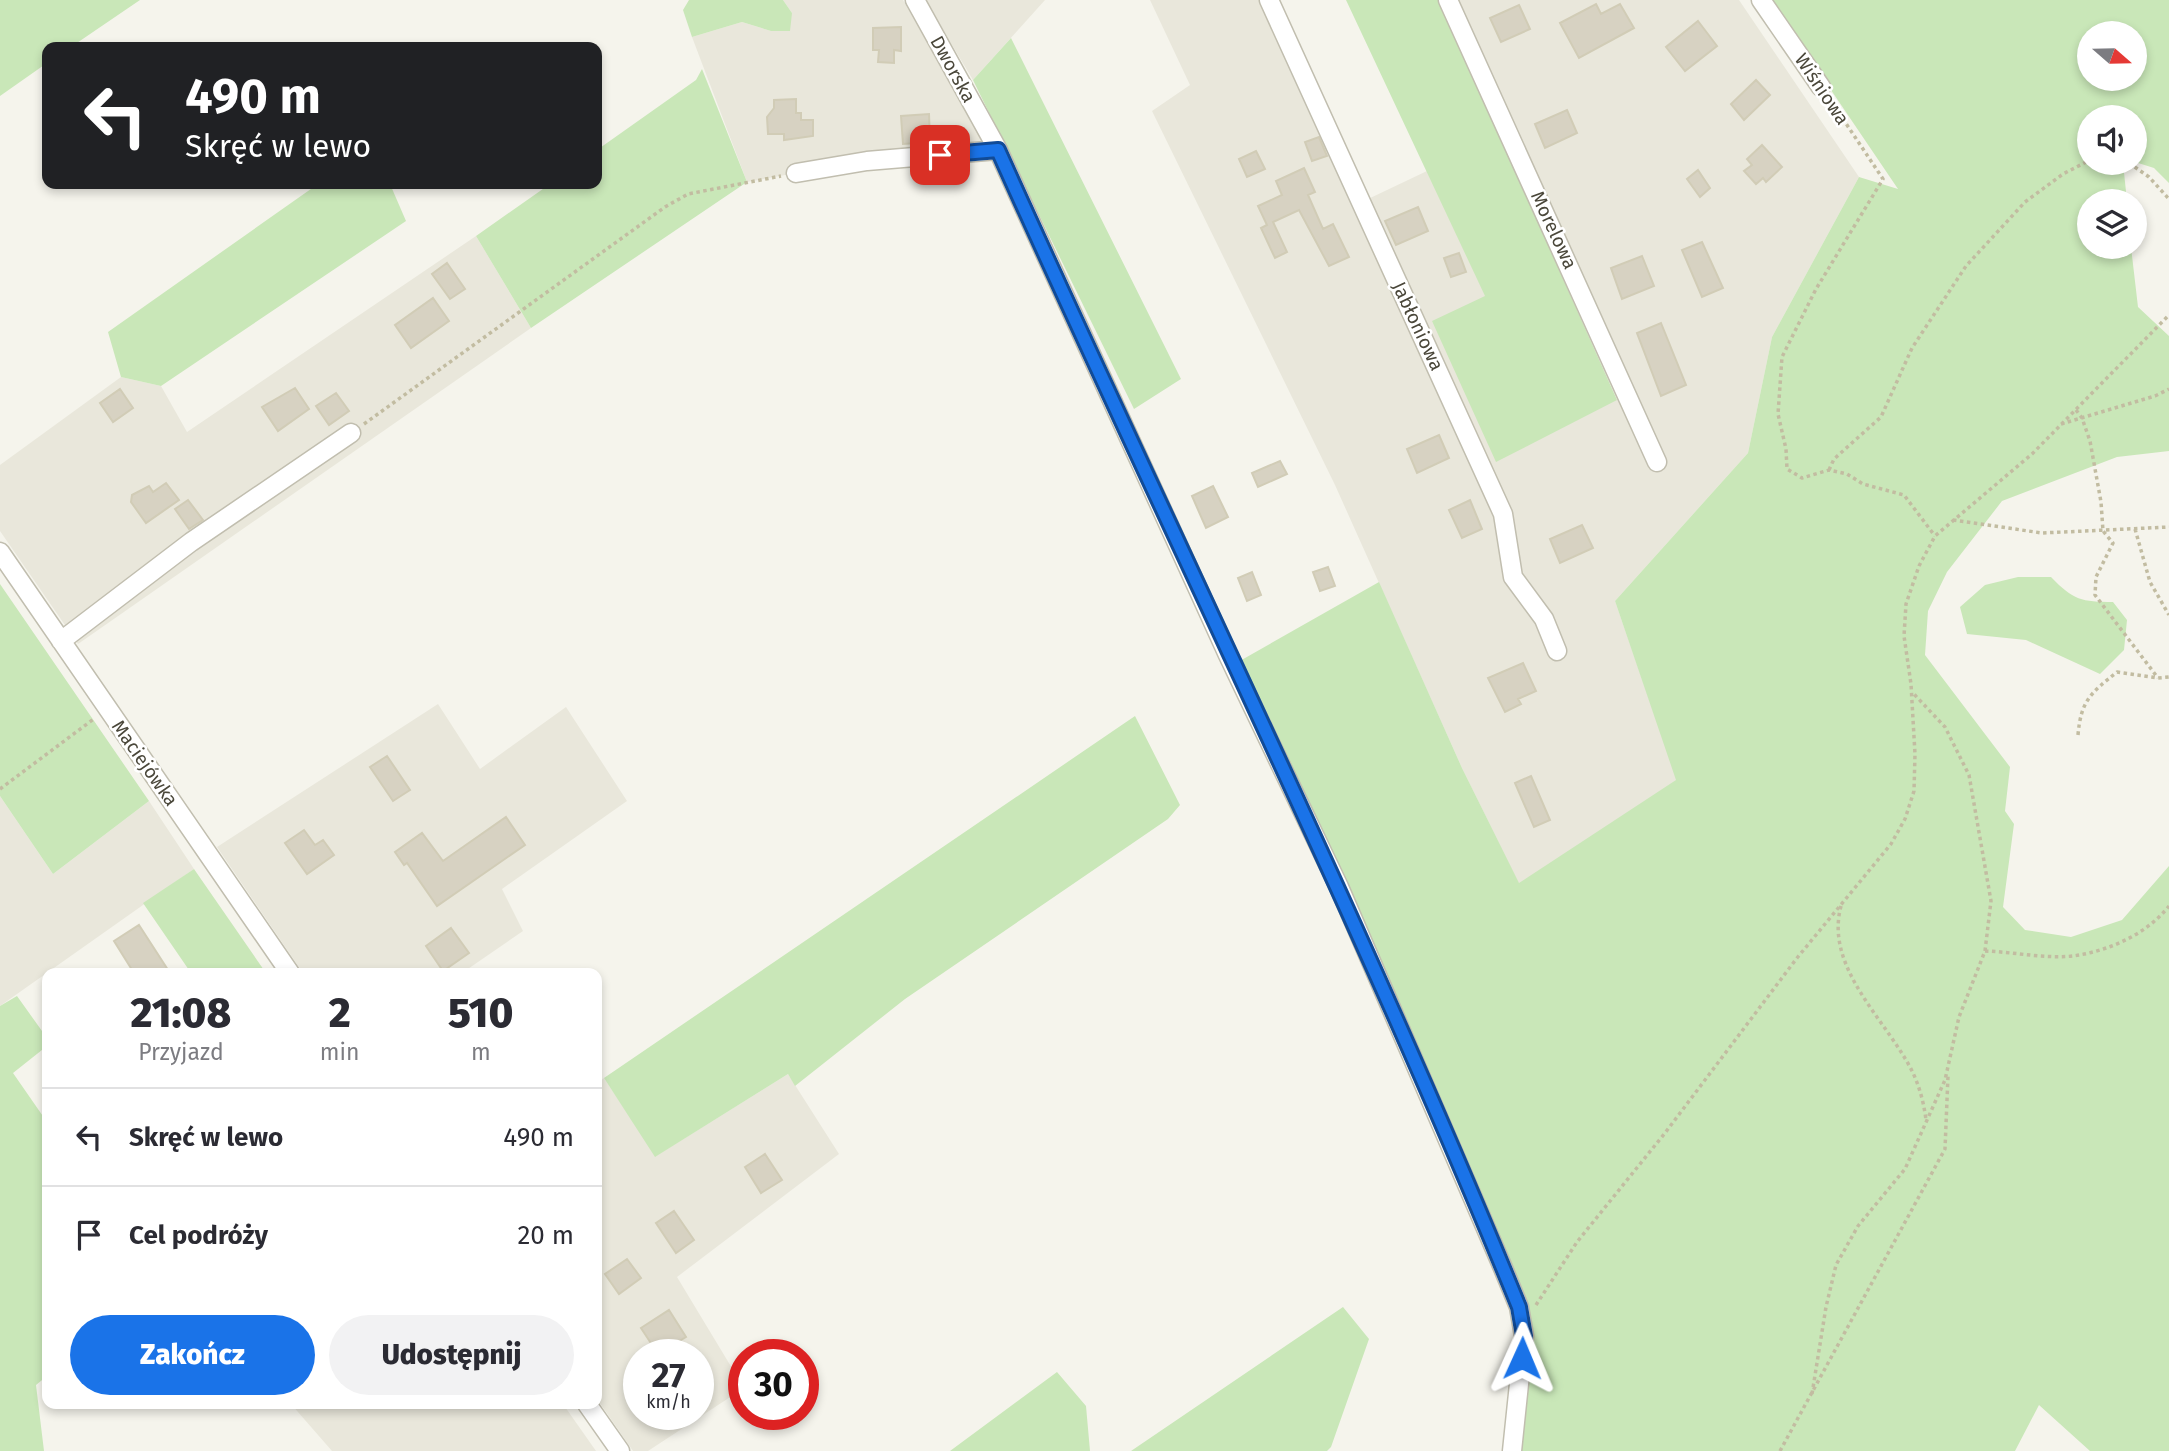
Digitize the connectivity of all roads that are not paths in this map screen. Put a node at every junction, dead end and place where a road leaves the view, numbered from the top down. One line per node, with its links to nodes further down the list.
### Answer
1 (915, 0): 6 (street, Dworska)
2 (1269, 0): 12 (street, Jabłoniowa)
3 (1448, 0): 9 (street, Morelowa)
4 (1761, 0): 5 (street, Wiśniowa)
5 (1821, 86)
6 (998, 150): 7 (street); 16 (street, Dworska)
7 (796, 173)
8 (351, 433): 11 (street)
9 (1657, 462)
10 (0, 552): 11 (street, Maciejówka)
11 (61, 641): 13 (street, Maciejówka)
12 (1557, 652)
13 (287, 968)
14 (591, 1409): 15 (street)
15 (620, 1451)
16 (1512, 1451)

